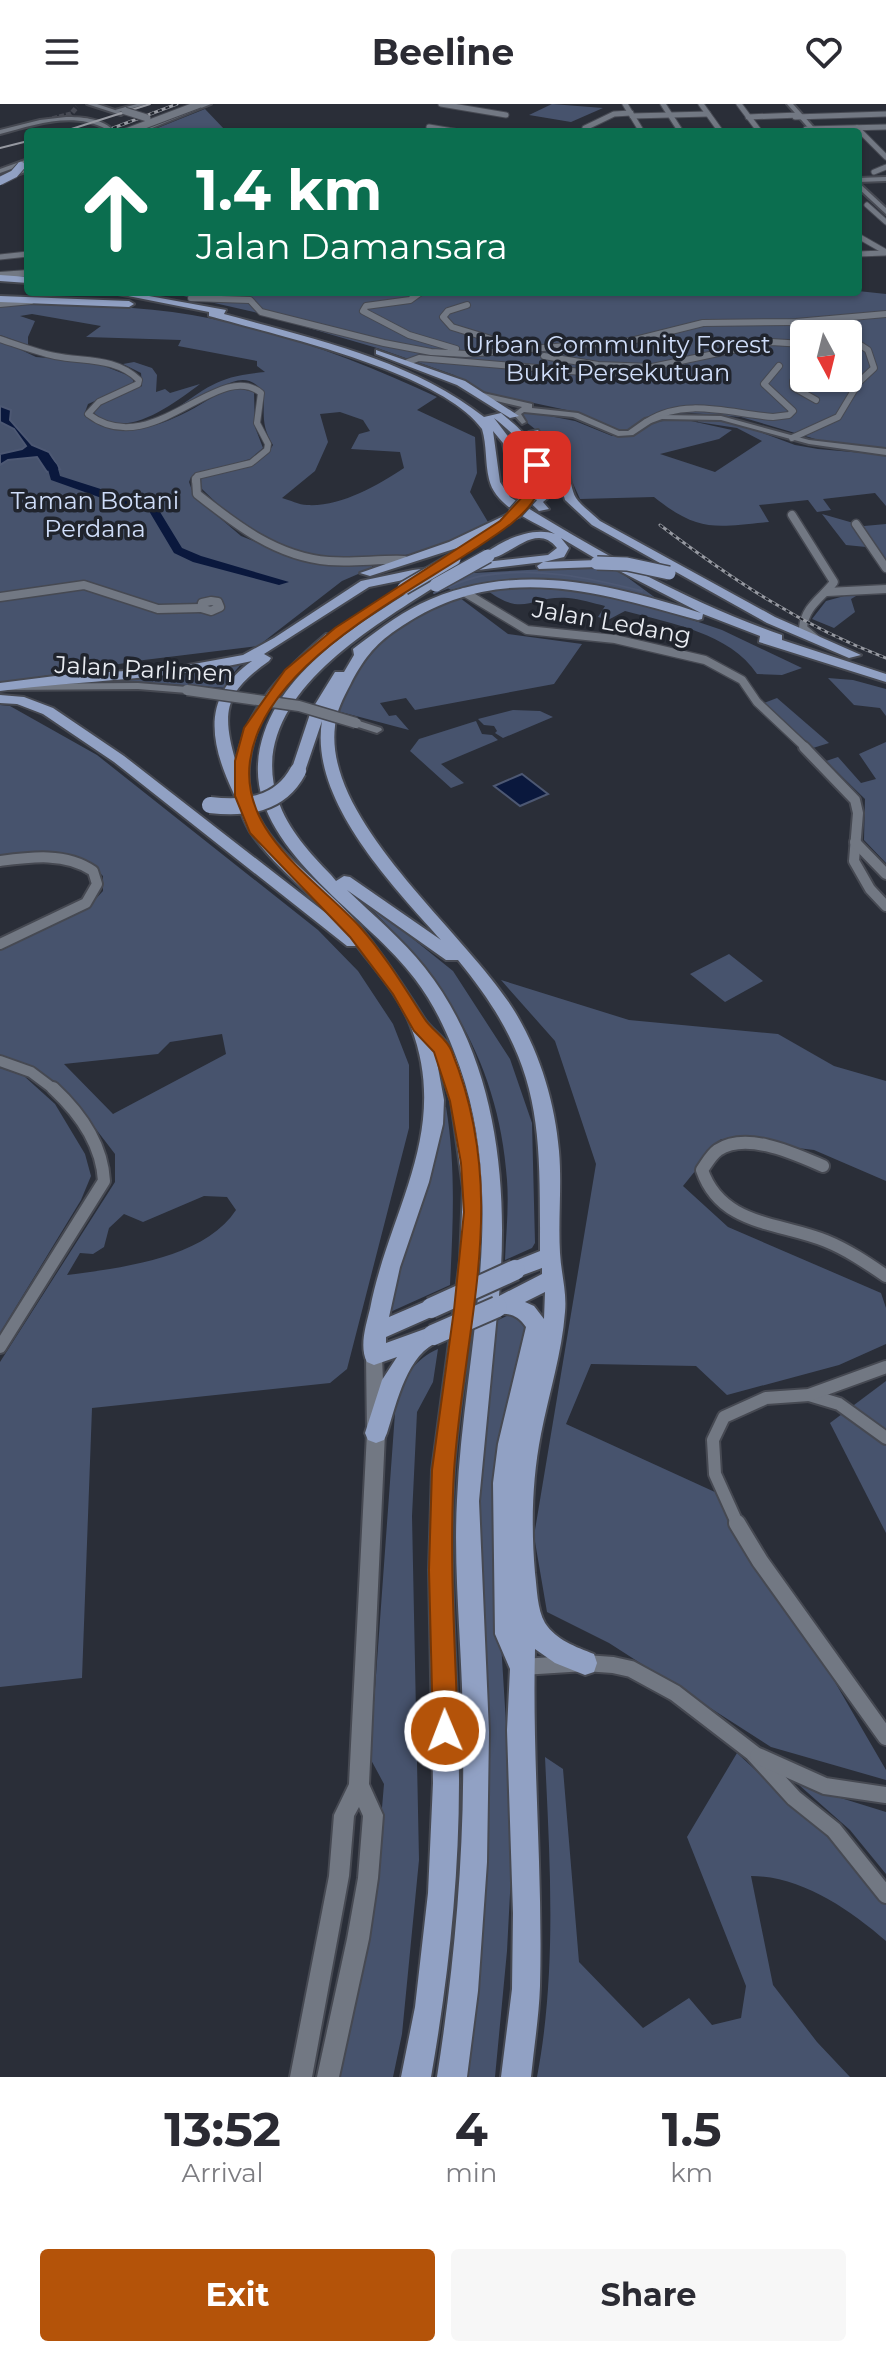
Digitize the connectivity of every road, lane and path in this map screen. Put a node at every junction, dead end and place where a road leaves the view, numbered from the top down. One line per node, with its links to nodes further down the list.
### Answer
1 (90, 104): 15 (main road)
2 (98, 104): 15 (main road)
3 (144, 104): 15 (street)
4 (441, 104): 16 (street)
5 (502, 104): 16 (street)
6 (625, 104): 20 (street)
7 (663, 104): 21 (street)
8 (701, 104): 18 (street)
9 (739, 104): 24 (street)
10 (787, 104): 22 (main road)
11 (798, 104): 22 (street)
12 (878, 104): 17 (street)
13 (201, 105): 26 (main road); 31 (main road, bridge); 33 (main road)
14 (845, 110): 23 (street)
15 (121, 111): 25 (main road, bridge)
16 (486, 112): 19 (street)
17 (886, 113): 23 (street)
18 (708, 114): 21 (street); 38 (street)
19 (506, 115)
20 (632, 115): 21 (street); 35 (street); 36 (street)
21 (670, 115): 37 (street)
22 (799, 115): 23 (street); 24 (street); 40 (main road); 41 (street)
23 (853, 115)
24 (751, 116): 39 (street)
25 (146, 119): 26 (main road); 30 (main road)
26 (161, 120): 32 (main road)
27 (429, 127): 34 (street)
28 (886, 127): 43 (street)
29 (108, 128): 44 (street)
30 (130, 128)
31 (135, 128)
32 (145, 128)
33 (146, 128)
34 (435, 128)
35 (585, 128)
36 (640, 128)
37 (678, 128)
38 (718, 128)
39 (758, 128)
40 (813, 128)
41 (813, 128)
42 (834, 128): 43 (street)
43 (857, 128)
44 (0, 132)
45 (862, 133): 46 (street)
46 (868, 139): 47 (street); 48 (street)
47 (877, 139)
48 (884, 153)
49 (24, 166): 52 (street)
50 (24, 167): 55 (main road, bridge)
51 (886, 167): 53 (street)
52 (0, 171)
53 (874, 172)
54 (886, 179): 56 (street)
55 (0, 181)
56 (862, 182)
57 (862, 188): 59 (main road)
58 (862, 194): 59 (main road)
59 (873, 205): 60 (street); 61 (main road)
60 (862, 206)
61 (886, 217)
62 (862, 239): 63 (street)
63 (886, 252): 65 (street)
64 (24, 254): 66 (street)
65 (862, 254)
66 (0, 257)
67 (24, 274): 68 (street)
68 (0, 280): 69 (main road)
69 (24, 283)
70 (138, 296): 80 (main road)
71 (180, 296): 74 (main road)
72 (416, 296): 87 (street)
73 (0, 302): 76 (main road)
74 (239, 305): 81 (street); 88 (main road)
75 (467, 305): 85 (street)
76 (212, 314): 80 (main road); 118 (main road)
77 (886, 314): 78 (street)
78 (818, 320)
79 (790, 322): 85 (street)
80 (270, 327): 86 (main road)
81 (351, 336): 87 (street); 88 (street)
82 (0, 339): 106 (street)
83 (790, 343): 87 (street)
84 (862, 346): 91 (street)
85 (531, 351): 87 (street)
86 (350, 352): 102 (main road); 118 (main road)
87 (479, 353)
88 (413, 360): 90 (street); 94 (main road)
89 (779, 366): 97 (street)
90 (676, 372)
91 (862, 379)
92 (802, 392): 95 (street)
93 (853, 392): 100 (street)
94 (483, 395): 96 (street); 98 (main road)
95 (816, 400)
96 (550, 411): 97 (street); 98 (street)
97 (648, 421): 100 (street)
98 (522, 422): 99 (main road)
99 (534, 432): 102 (main road); 109 (main road)
100 (792, 438): 101 (street)
101 (886, 452)
102 (537, 497): 103 (main road, bridge); 110 (main road, bridge)
103 (514, 514): 106 (main road); 132 (main road, bridge)
104 (792, 515): 113 (street)
105 (856, 524): 107 (street)
106 (392, 561): 119 (main road)
107 (886, 568)
108 (413, 574): 109 (main road, bridge); 110 (main road, bridge); 115 (main road)
109 (703, 583): 121 (main road)
110 (433, 585): 117 (main road)
111 (886, 589): 113 (street)
112 (464, 592): 120 (main road); 122 (main road); 134 (street, Jalan Ledang)
113 (823, 593): 121 (street)
114 (0, 597): 116 (street)
115 (335, 602): 119 (main road); 132 (main road)
116 (201, 608)
117 (374, 622): 130 (main road); 133 (main road)
118 (777, 638): 122 (main road)
119 (279, 641): 126 (main road)
120 (367, 645): 130 (main road); 140 (main road)
121 (828, 646): 123 (main road)
122 (846, 664): 124 (main road)
123 (886, 665)
124 (886, 678)
125 (0, 687): 126 (main road)
126 (55, 687): 127 (street, Jalan Parlimen); 128 (main road); 129 (street, Jalan Parlimen)
127 (0, 698): 128 (main road)
128 (48, 711): 131 (main road)
129 (362, 730)
130 (309, 736): 131 (main road, bridge)
131 (119, 759): 139 (main road)
132 (242, 796): 139 (main road)
133 (275, 813): 140 (main road); 166 (main road)
134 (855, 842): 136 (street); 137 (street, Jalan Ledang)
135 (0, 861): 138 (street)
136 (886, 874)
137 (886, 906)
138 (0, 944)
139 (373, 957): 141 (main road)
140 (477, 973): 144 (main road)
141 (420, 1027): 147 (main road); 165 (main road)
142 (0, 1061): 149 (street)
143 (823, 1166): 145 (street)
144 (552, 1267): 146 (main road); 147 (main road, bridge); 155 (main road)
145 (886, 1276)
146 (502, 1305): 148 (main road, bridge); 157 (main road)
147 (375, 1332): 150 (main road)
148 (426, 1338): 150 (main road); 153 (main road)
149 (0, 1347)
150 (374, 1356): 153 (street)
151 (886, 1367): 152 (street)
152 (809, 1395): 154 (street); 158 (street)
153 (376, 1433): 160 (street)
154 (886, 1438)
155 (525, 1589): 156 (main road); 157 (main road)
156 (585, 1663): 157 (street); 159 (street)
157 (522, 1667): 167 (main road)
158 (886, 1737)
159 (753, 1753): 161 (street); 162 (street)
160 (359, 1785): 163 (street); 164 (street)
161 (886, 1795)
162 (886, 1895)
163 (301, 2077)
164 (328, 2077)
165 (416, 2077)
166 (452, 2077)
167 (516, 2077)

